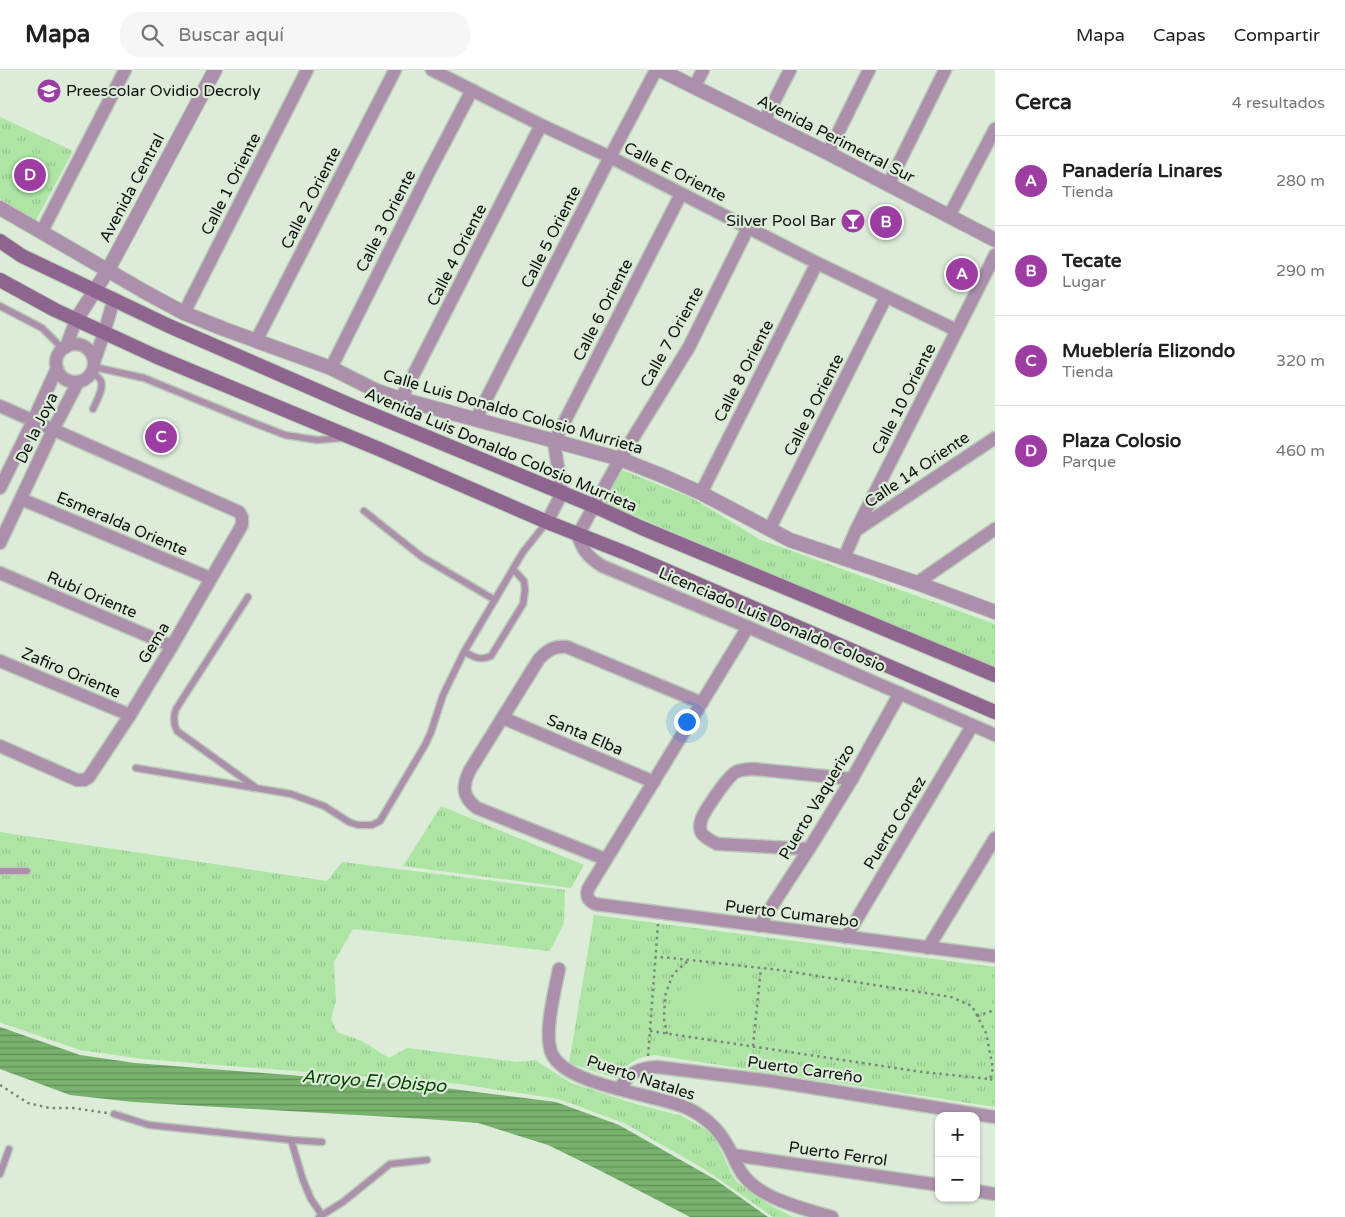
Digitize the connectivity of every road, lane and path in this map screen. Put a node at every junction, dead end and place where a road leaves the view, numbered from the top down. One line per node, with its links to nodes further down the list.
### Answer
1 (125, 70): 23 (street)
2 (215, 70): 28 (street, Avenida Central)
3 (306, 70): 34 (street, Calle 1 Oriente)
4 (395, 70): 38 (street, Calle 2 Oriente)
5 (432, 70): 12 (street, Calle E Oriente)
6 (658, 70): 11 (street, Avenida Perimetral Sur); 17 (street, Calle 5 Oriente)
7 (703, 70): 11 (street)
8 (790, 70): 13 (street)
9 (869, 70): 16 (street)
10 (945, 70): 18 (street)
11 (695, 86): 13 (street, Avenida Perimetral Sur)
12 (472, 90): 14 (street, Calle E Oriente); 42 (street, Calle 3 Oriente)
13 (764, 121): 16 (street, Avenida Perimetral Sur)
14 (541, 125): 17 (street, Calle E Oriente); 44 (street, Calle 4 Oriente)
15 (995, 129): 21 (street)
16 (828, 153): 18 (street, Avenida Perimetral Sur)
17 (610, 157): 19 (street, Calle E Oriente); 47 (street, Calle 5 Oriente)
18 (888, 185): 21 (street, Avenida Perimetral Sur)
19 (681, 194): 22 (street, Calle E Oriente); 52 (street, Calle 6 Oriente)
20 (0, 208): 23 (street, Calle Luis Donaldo Colosio Murrieta)
21 (949, 216): 24 (street, Avenida Perimetral Sur)
22 (748, 228): 27 (street, Calle E Oriente); 53 (street, Calle 7 Oriente)
23 (42, 232): 28 (street, Calle Luis Donaldo Colosio Murrieta)
24 (995, 240)
25 (0, 241): 30 (main road, Avenida Luis Donaldo Colosio Murrieta)
26 (995, 255): 36 (street, Calle 10 Oriente)
27 (817, 263): 31 (street, Calle E Oriente); 56 (street, Calle 8 Oriente)
28 (108, 270): 30 (street, Avenida Central); 34 (street, Calle Luis Donaldo Colosio Murrieta)
29 (0, 280): 35 (main road)
30 (95, 291): 32 (main road, Avenida Luis Donaldo Colosio Murrieta); 35 (street, Avenida Central)
31 (886, 297): 36 (street, Calle E Oriente); 61 (street, Calle 9 Oriente)
32 (114, 299): 37 (street); 55 (main road, Avenida Luis Donaldo Colosio Murrieta)
33 (0, 306): 39 (lane)
34 (184, 313): 38 (street, Calle Luis Donaldo Colosio Murrieta)
35 (76, 320): 37 (main road); 39 (street, De la Joya)
36 (956, 330): 63 (street, Calle 10 Oriente)
37 (104, 333): 40 (street); 50 (main road)
38 (256, 341): 42 (street, Calle Luis Donaldo Colosio Murrieta)
39 (64, 348): 40 (street); 41 (street, De la Joya)
40 (93, 367): 43 (street, De la Joya); 46 (lane); 50 (lane)
41 (57, 368): 43 (street, De la Joya); 48 (street, De la Joya)
42 (331, 368): 44 (street, Calle Luis Donaldo Colosio Murrieta)
43 (78, 382): 49 (street, De la Joya)
44 (401, 399): 47 (street, Calle Luis Donaldo Colosio Murrieta)
45 (0, 406): 48 (street)
46 (93, 409)
47 (476, 419): 52 (street, Calle Luis Donaldo Colosio Murrieta)
48 (33, 421): 49 (street); 54 (street, De la Joya)
49 (53, 430): 57 (street, De la Joya); 69 (street, Gema)
50 (350, 437): 60 (main road)
51 (995, 438): 63 (street, Calle 14 Oriente)
52 (554, 442): 53 (street, Calle Luis Donaldo Colosio Murrieta); 55 (street)
53 (620, 459): 56 (street, Calle Luis Donaldo Colosio Murrieta); 58 (street, Calle 7 Oriente)
54 (0, 488)
55 (562, 494): 58 (main road, Avenida Luis Donaldo Colosio Murrieta); 60 (street)
56 (701, 494): 61 (street, Calle Luis Donaldo Colosio Murrieta)
57 (21, 499): 65 (street, De la Joya); 69 (street, Esmeralda Oriente)
58 (594, 506): 64 (street); 78 (main road, Avenida Luis Donaldo Colosio Murrieta)
59 (364, 511): 72 (lane)
60 (547, 522): 64 (main road); 67 (lane)
61 (770, 528): 66 (street, Calle Luis Donaldo Colosio Murrieta)
62 (995, 529): 70 (street)
63 (856, 530): 66 (street, Calle 10 Oriente)
64 (578, 535): 74 (street, Licenciado Luis Donaldo Colosio); 81 (main road)
65 (0, 543)
66 (844, 558): 70 (street, Calle Luis Donaldo Colosio Murrieta)
67 (513, 569): 72 (lane); 76 (lane)
68 (0, 573): 75 (street, Rubí Oriente)
69 (210, 578): 75 (street, Gema)
70 (917, 583): 73 (street, Calle Luis Donaldo Colosio Murrieta)
71 (248, 597): 90 (lane)
72 (495, 600): 76 (lane)
73 (995, 612)
74 (748, 627): 79 (street, Licenciado Luis Donaldo Colosio); 80 (street)
75 (172, 646): 82 (street, Gema)
76 (464, 652): 90 (lane)
77 (0, 661): 82 (street, Zafiro Oriente)
78 (995, 676)
79 (900, 693): 84 (street, Licenciado Luis Donaldo Colosio); 88 (street, Puerto Vaquerizo)
80 (702, 703): 83 (street); 89 (street)
81 (992, 710)
82 (130, 715): 86 (street, Gema)
83 (504, 718): 89 (street, Santa Elba); 93 (street)
84 (972, 726): 85 (street, Licenciado Luis Donaldo Colosio); 98 (street, Puerto Cortez)
85 (995, 735)
86 (0, 746)
87 (136, 768): 90 (lane)
88 (852, 779): 92 (street, Puerto Vaquerizo); 92 (street)
89 (654, 782): 93 (street)
90 (258, 789)
91 (995, 838): 99 (street)
92 (809, 849): 97 (street, Puerto Vaquerizo)
93 (605, 859): 96 (street, Puerto Cumarebo)
94 (0, 871): 95 (lane)
95 (27, 871)
96 (659, 913): 97 (street, Puerto Cumarebo); 101 (path)
97 (759, 926): 98 (street, Puerto Cumarebo)
98 (846, 937): 99 (street, Puerto Cumarebo)
99 (928, 948): 100 (street, Puerto Cumarebo)
100 (995, 956)
101 (655, 958): 102 (path); 107 (path)
102 (689, 960): 104 (path); 108 (path)
103 (559, 968): 114 (street, Puerto Natales)
104 (761, 968): 106 (path); 109 (path)
105 (995, 1010): 106 (path)
106 (977, 1016): 111 (path)
107 (650, 1031): 108 (path); 110 (path)
108 (667, 1034): 109 (path)
109 (753, 1047): 111 (path)
110 (647, 1067): 114 (street); 116 (street, Puerto Carreño)
111 (990, 1079): 112 (path)
112 (995, 1081)
113 (0, 1085): 115 (path)
114 (619, 1090): 120 (street, Puerto Natales)
115 (114, 1114): 117 (lane)
116 (995, 1117)
117 (291, 1140): 118 (lane); 126 (lane)
118 (322, 1142)
119 (10, 1149): 122 (lane)
120 (732, 1154): 123 (street, Puerto Ferrol); 127 (street, Puerto Natales)
121 (427, 1160): 126 (lane)
122 (0, 1174)
123 (935, 1184)
124 (980, 1192): 125 (street)
125 (995, 1194)
126 (320, 1216)
127 (832, 1217)

